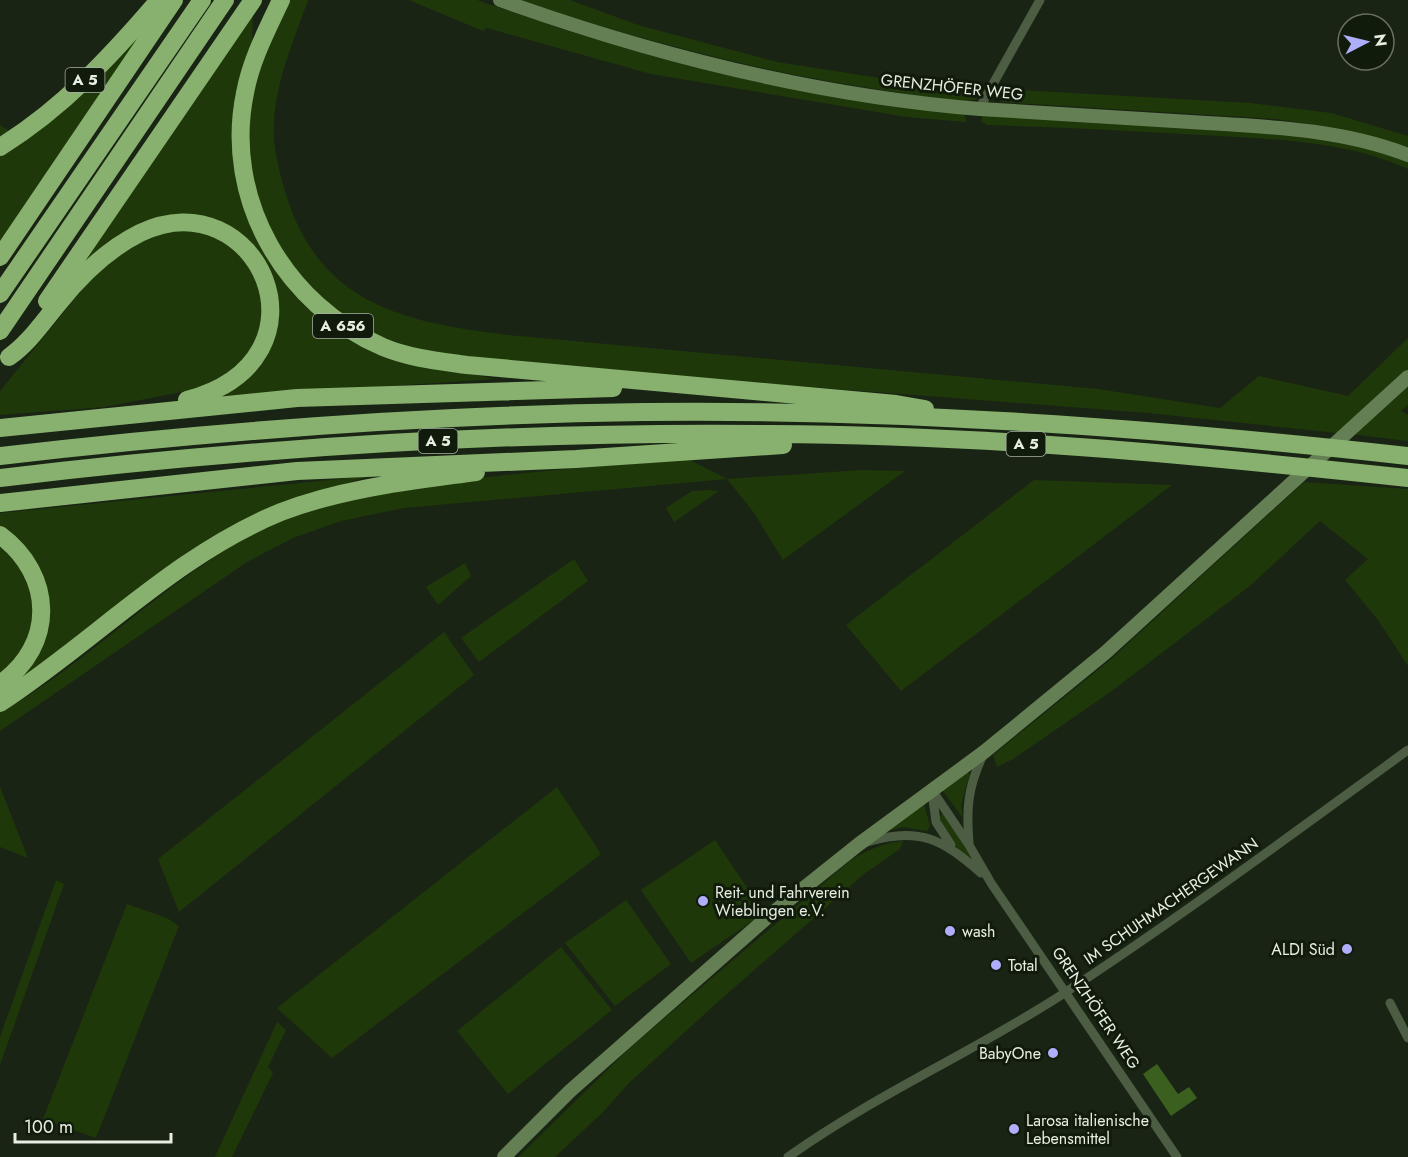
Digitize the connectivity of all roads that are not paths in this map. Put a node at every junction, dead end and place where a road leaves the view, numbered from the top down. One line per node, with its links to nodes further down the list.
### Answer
1 (159, 0): 10 (highway, A 5)
2 (174, 0): 12 (highway)
3 (202, 0): 13 (highway)
4 (225, 0): 14 (highway)
5 (253, 0): 15 (highway)
6 (281, 0): 17 (highway, A 656)
7 (500, 0): 9 (main road, GRENZHÖFER WEG)
8 (1040, 0): 9 (street)
9 (979, 109): 11 (main road, GRENZHÖFER WEG)
10 (0, 147)
11 (1408, 155)
12 (0, 257)
13 (0, 294)
14 (0, 331)
15 (4, 364): 18 (highway)
16 (1408, 377): 32 (main road)
17 (714, 387): 18 (highway); 19 (highway)
18 (123, 415): 20 (highway)
19 (986, 420): 22 (highway, A 5); 23 (highway, A 5)
20 (0, 428)
21 (878, 437): 24 (highway, A 5); 25 (highway, A 5); 26 (highway, A 5)
22 (0, 456)
23 (1408, 456)
24 (576, 459): 27 (highway, A 5); 30 (highway, A 5)
25 (0, 478)
26 (1408, 478)
27 (0, 503)
28 (0, 535): 29 (highway)
29 (0, 684)
30 (0, 703)
31 (1408, 750): 38 (street, IM SCHUHMACHERGEWANN)
32 (984, 752): 33 (main road); 35 (street, GRENZHÖFER WEG)
33 (932, 790): 34 (main road); 35 (street, GRENZHÖFER WEG); 36 (street, GRENZHÖFER WEG)
34 (859, 844): 36 (street, GRENZHÖFER WEG); 41 (main road)
35 (969, 845): 37 (street, GRENZHÖFER WEG)
36 (954, 849): 37 (street, GRENZHÖFER WEG)
37 (987, 878): 38 (street, GRENZHÖFER WEG)
38 (1065, 993): 42 (street, IM SCHUHMACHERGEWANN); 43 (street, GRENZHÖFER WEG)
39 (1390, 1003): 40 (street)
40 (1408, 1038)
41 (505, 1157)
42 (789, 1157)
43 (1177, 1157)

